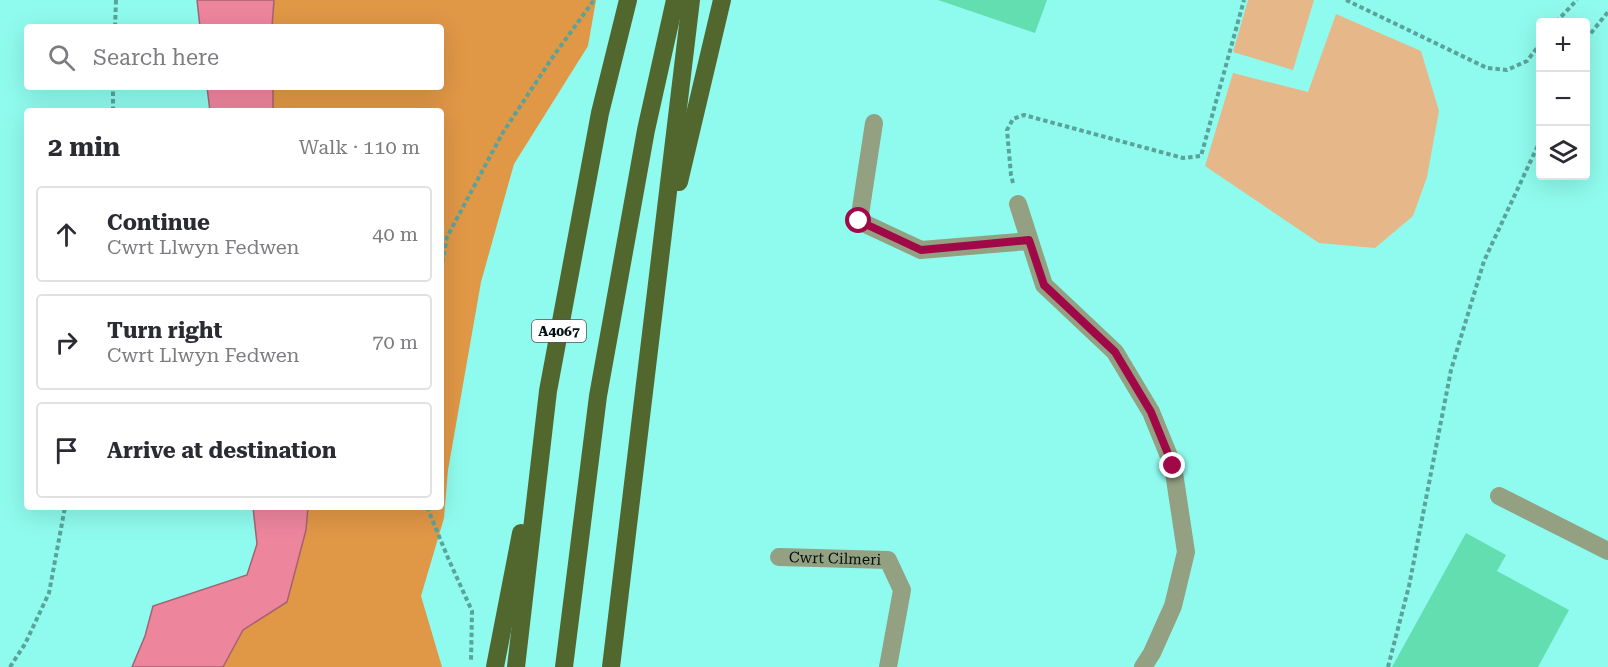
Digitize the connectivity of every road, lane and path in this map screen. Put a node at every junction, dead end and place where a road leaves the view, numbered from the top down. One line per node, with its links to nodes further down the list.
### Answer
1 (116, 0): 12 (path)
2 (594, 0): 21 (path)
3 (628, 0): 23 (main road, A4067)
4 (675, 0): 33 (main road, A4067)
5 (691, 0): 22 (main road)
6 (722, 0): 22 (main road)
7 (1244, 0): 19 (path)
8 (1346, 0): 14 (path)
9 (1577, 0): 11 (path)
10 (1608, 12): 13 (path)
11 (1560, 18)
12 (115, 24)
13 (1590, 34)
14 (1536, 49)
15 (113, 90): 16 (path)
16 (112, 108)
17 (874, 123): 20 (street)
18 (1536, 150): 37 (path)
19 (1018, 204): 20 (street)
20 (1029, 240): 36 (street)
21 (444, 254)
22 (660, 266): 34 (main road)
23 (548, 391): 31 (main road); 32 (main road, A4067)
24 (1499, 496): 27 (street)
25 (64, 510): 29 (path)
26 (428, 510): 30 (path)
27 (1608, 551)
28 (779, 557): 35 (street, Cwrt Cilmeri)
29 (10, 667)
30 (471, 667)
31 (495, 667)
32 (516, 667)
33 (564, 667)
34 (611, 667)
35 (888, 667)
36 (1143, 667)
37 (1388, 667)

